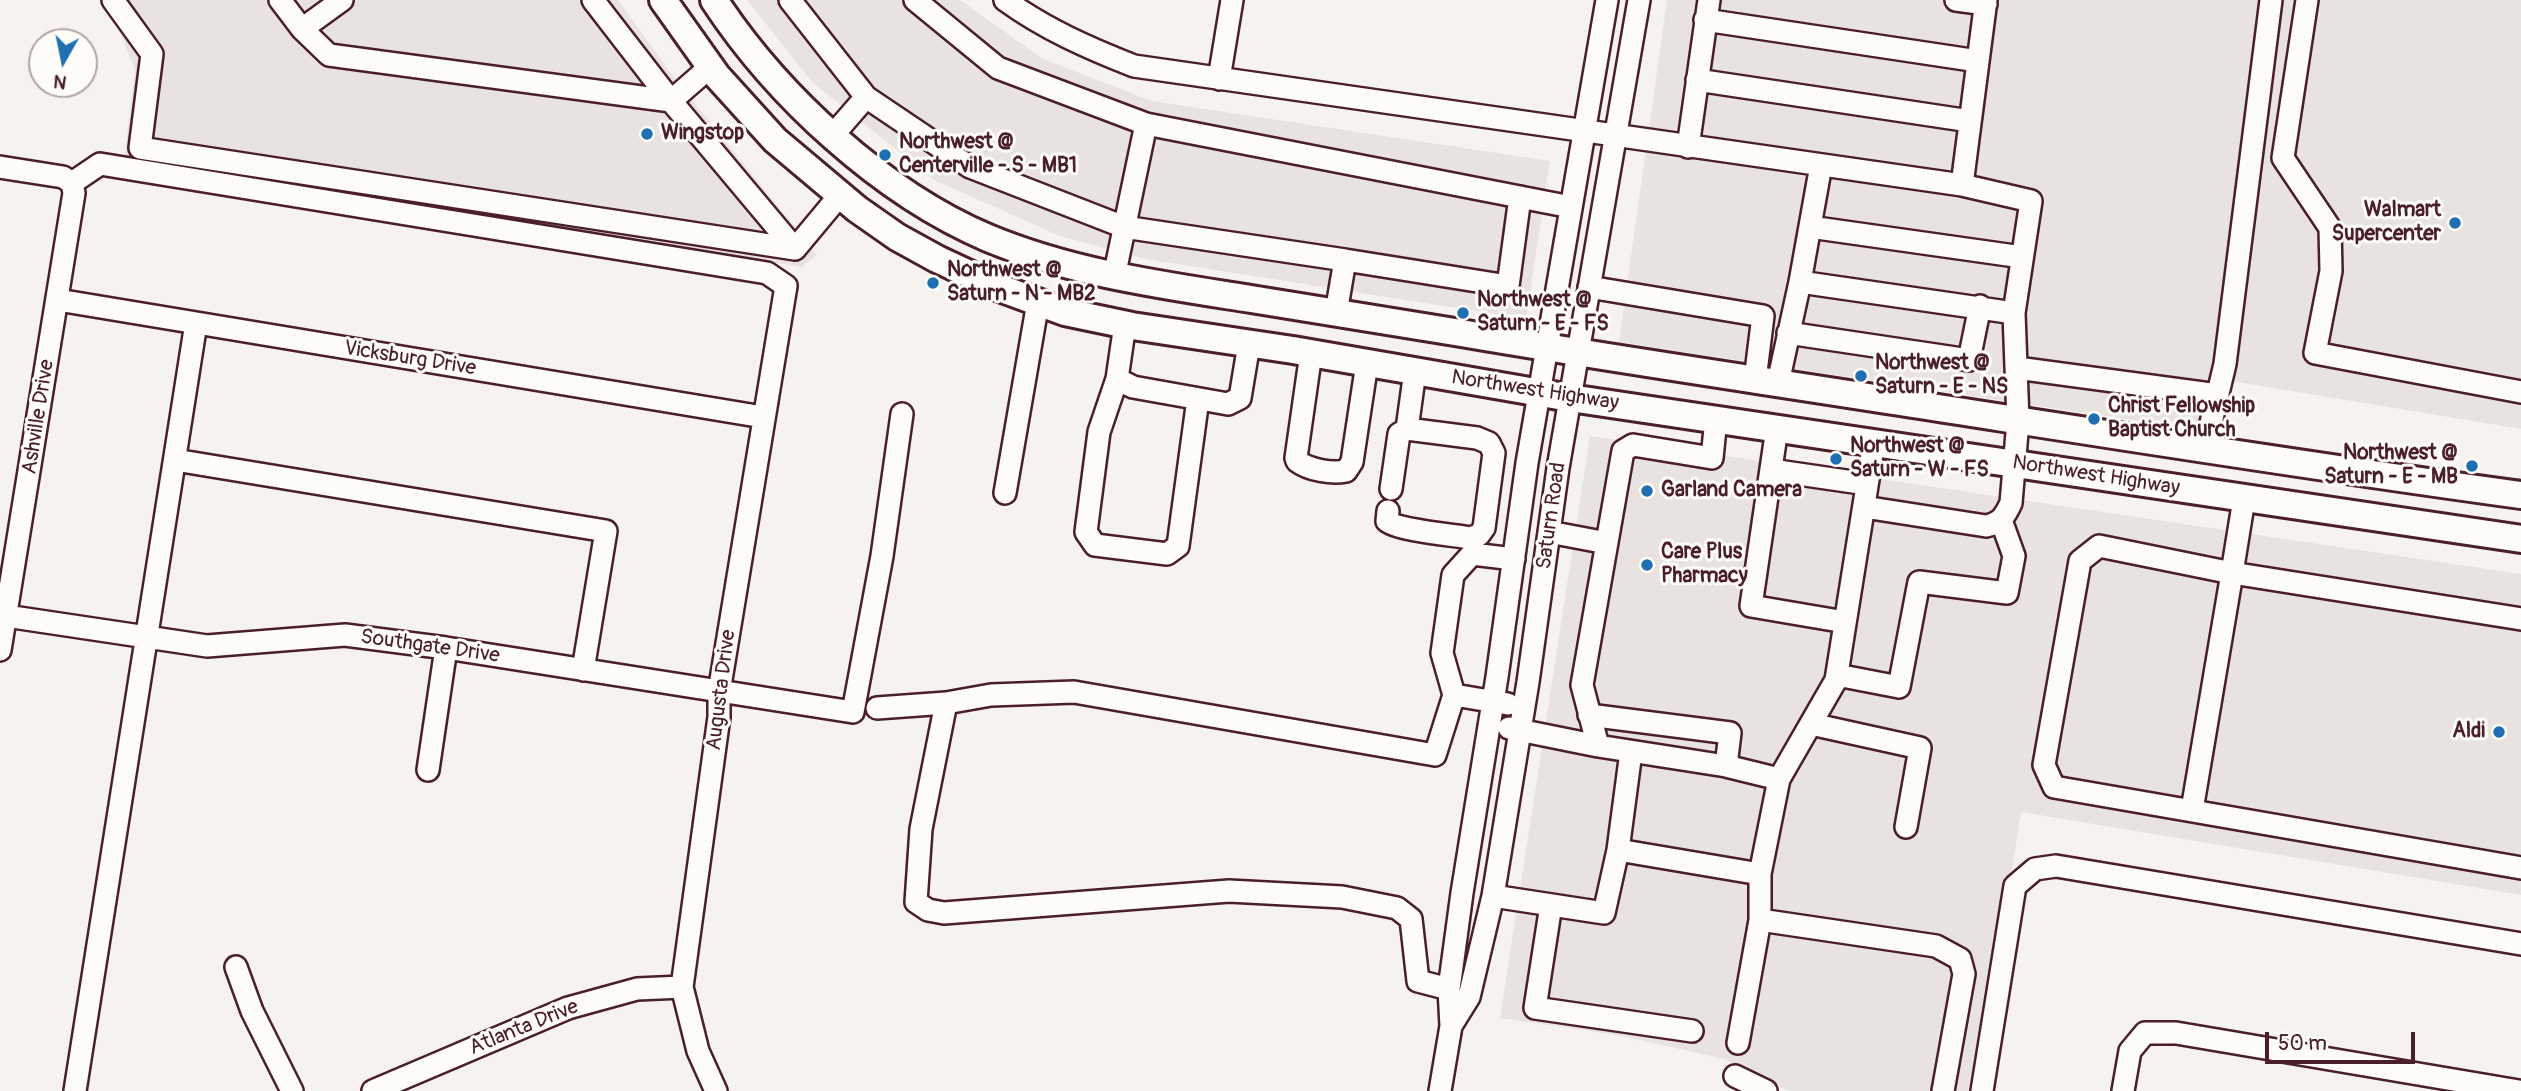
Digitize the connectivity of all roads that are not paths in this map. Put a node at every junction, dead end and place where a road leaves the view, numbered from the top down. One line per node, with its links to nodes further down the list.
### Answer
1 (113, 0): 40 (street)
2 (280, 0): 18 (street)
3 (341, 0): 18 (street)
4 (593, 0): 24 (street)
5 (663, 0): 20 (main road, Northwest Highway)
6 (714, 0): 28 (main road, Northwest Highway)
7 (790, 0): 23 (street)
8 (915, 0): 26 (street)
9 (1004, 0): 21 (street)
10 (1232, 0): 21 (street)
11 (1608, 0): 27 (street, Saturn Road)
12 (1639, 0): 29 (street, Saturn Road)
13 (1956, 0): 16 (street)
14 (2270, 0): 65 (street)
15 (2307, 0): 63 (street)
16 (1986, 2): 19 (street)
17 (1707, 10): 19 (street); 22 (street)
18 (302, 29): 24 (street)
19 (1978, 61): 25 (street)
20 (710, 67): 24 (street); 35 (main road, Northwest Highway)
21 (1219, 79): 27 (street)
22 (1697, 80): 25 (street); 30 (street)
23 (866, 97): 28 (street); 38 (street)
24 (671, 102): 40 (street)
25 (1970, 121): 34 (street)
26 (1146, 124): 36 (street); 38 (street)
27 (1584, 132): 29 (street); 37 (street, Saturn Road)
28 (832, 135): 43 (main road, Northwest Highway)
29 (1615, 136): 30 (street); 45 (street, Saturn Road)
30 (1688, 147): 31 (street)
31 (1821, 165): 34 (street); 39 (street)
32 (0, 167): 33 (street)
33 (72, 183): 46 (street, Ashville Drive); 69 (street, Augusta Drive)
34 (1962, 186): 41 (street)
35 (840, 195): 40 (street); 47 (main road, Northwest Highway)
36 (1520, 197): 37 (street); 42 (street)
37 (1570, 207): 55 (street, Saturn Road)
38 (1124, 227): 42 (street); 43 (street)
39 (1810, 228): 41 (street); 44 (street)
40 (795, 249)
41 (2022, 257): 50 (street)
42 (1345, 260): 49 (street)
43 (1114, 277): 49 (main road, Northwest Highway); 51 (main road)
44 (1800, 282): 48 (street); 53 (street)
45 (1589, 287): 56 (street, Saturn Road); 62 (street)
46 (58, 300): 52 (street, Vicksburg Drive); 96 (street, Ashville Drive)
47 (1038, 302): 51 (main road, Northwest Highway); 83 (street)
48 (1980, 306): 50 (street); 53 (street)
49 (1336, 313): 55 (main road, Northwest Highway)
50 (2014, 313): 59 (street)
51 (1115, 322): 54 (main road, Northwest Highway); 61 (street)
52 (196, 323): 69 (street, Vicksburg Drive); 78 (street)
53 (1788, 333): 62 (street)
54 (1249, 344): 57 (main road, Northwest Highway); 67 (street)
55 (1547, 348): 56 (main road, Northwest Highway); 64 (street, Saturn Road)
56 (1578, 353): 62 (main road, Northwest Highway); 66 (street, Saturn Road)
57 (1311, 354): 58 (main road, Northwest Highway); 58 (street)
58 (1367, 363): 60 (main road, Northwest Highway)
59 (2017, 368): 65 (street); 71 (street)
60 (1415, 371): 64 (main road, Northwest Highway); 73 (street)
61 (1117, 379): 67 (street); 67 (street)
62 (1766, 382): 71 (main road, Northwest Highway)
63 (2521, 392)
64 (1539, 393): 66 (main road, Northwest Highway); 77 (street, Saturn Road)
65 (2218, 395): 75 (street)
66 (1570, 398): 70 (main road, Northwest Highway); 90 (street, Saturn Road)
67 (1198, 399)
68 (902, 414): 104 (street, Southgate Drive)
69 (763, 417): 104 (street, Augusta Drive)
70 (1716, 419): 72 (main road, Northwest Highway); 93 (street)
71 (2018, 421): 75 (main road, Northwest Highway); 79 (street)
72 (1777, 428): 74 (main road, Northwest Highway); 80 (street)
73 (1407, 429): 76 (street); 82 (street)
74 (1874, 442): 79 (main road, Northwest Highway); 81 (street)
75 (2205, 449): 84 (main road, Northwest Highway)
76 (1494, 453): 77 (street); 89 (street)
77 (1528, 459): 91 (street, Saturn Road)
78 (175, 460): 99 (street); 102 (street)
79 (2015, 464): 85 (main road, Northwest Highway); 88 (street)
80 (1771, 470): 81 (street); 98 (street)
81 (1867, 484): 86 (street)
82 (1391, 489)
83 (1004, 493)
84 (2521, 495)
85 (2245, 499): 92 (main road, Northwest Highway); 95 (street)
86 (1864, 507): 88 (street); 98 (street)
87 (1388, 511): 89 (street)
88 (2001, 520): 103 (street)
89 (1484, 528): 91 (street)
90 (1549, 532): 93 (street); 108 (street, Saturn Road)
91 (1517, 533): 94 (street, Saturn Road)
92 (2521, 538)
93 (1607, 543): 110 (street)
94 (1514, 559): 105 (street); 106 (street, Saturn Road)
95 (2232, 572): 97 (street); 119 (street); 119 (street)
96 (6, 616): 99 (street, Southgate Drive); 101 (street, Ashville Drive)
97 (2521, 619)
98 (1845, 622): 103 (street)
99 (148, 638): 100 (street, Southgate Drive); 135 (street)
100 (446, 648): 102 (street, Southgate Drive); 117 (street)
101 (0, 650)
102 (583, 670): 104 (street, Southgate Drive)
103 (1837, 676): 111 (street)
104 (719, 692): 129 (street, Augusta Drive)
105 (1454, 695): 106 (street); 107 (street)
106 (1493, 702): 108 (street); 112 (street, Saturn Road)
107 (946, 703): 109 (street); 130 (street)
108 (1524, 707): 113 (street, Saturn Road)
109 (877, 708)
110 (1589, 715): 114 (street); 116 (street)
111 (1811, 724): 118 (street); 120 (street)
112 (1490, 725): 113 (street); 130 (street, Saturn Road)
113 (1520, 730): 114 (street); 124 (street, Saturn Road)
114 (1598, 747): 115 (street)
115 (1631, 752): 116 (street); 121 (street)
116 (1726, 766): 118 (street)
117 (428, 770)
118 (1779, 779): 123 (street)
119 (2192, 810): 122 (street)
120 (1906, 827)
121 (1618, 850): 123 (street); 125 (street)
122 (2521, 868)
123 (1759, 874): 126 (street)
124 (1493, 896): 125 (street); 131 (street, Saturn Road)
125 (1551, 905): 132 (street)
126 (1760, 920): 133 (street); 141 (street)
127 (2521, 944): 142 (street)
128 (236, 967): 136 (street)
129 (682, 987): 137 (street, Atlanta Drive); 138 (street, Augusta Drive)
130 (1449, 989): 131 (street, Saturn Road)
131 (1451, 1026): 139 (street, Saturn Road)
132 (1692, 1031)
133 (1738, 1043)
134 (1735, 1076): 140 (street)
135 (75, 1091)
136 (292, 1091)
137 (373, 1091)
138 (716, 1091)
139 (1440, 1091)
140 (1766, 1091)
141 (1943, 1091)
142 (1982, 1091)
143 (2123, 1091): 144 (street)
144 (2519, 1091)

